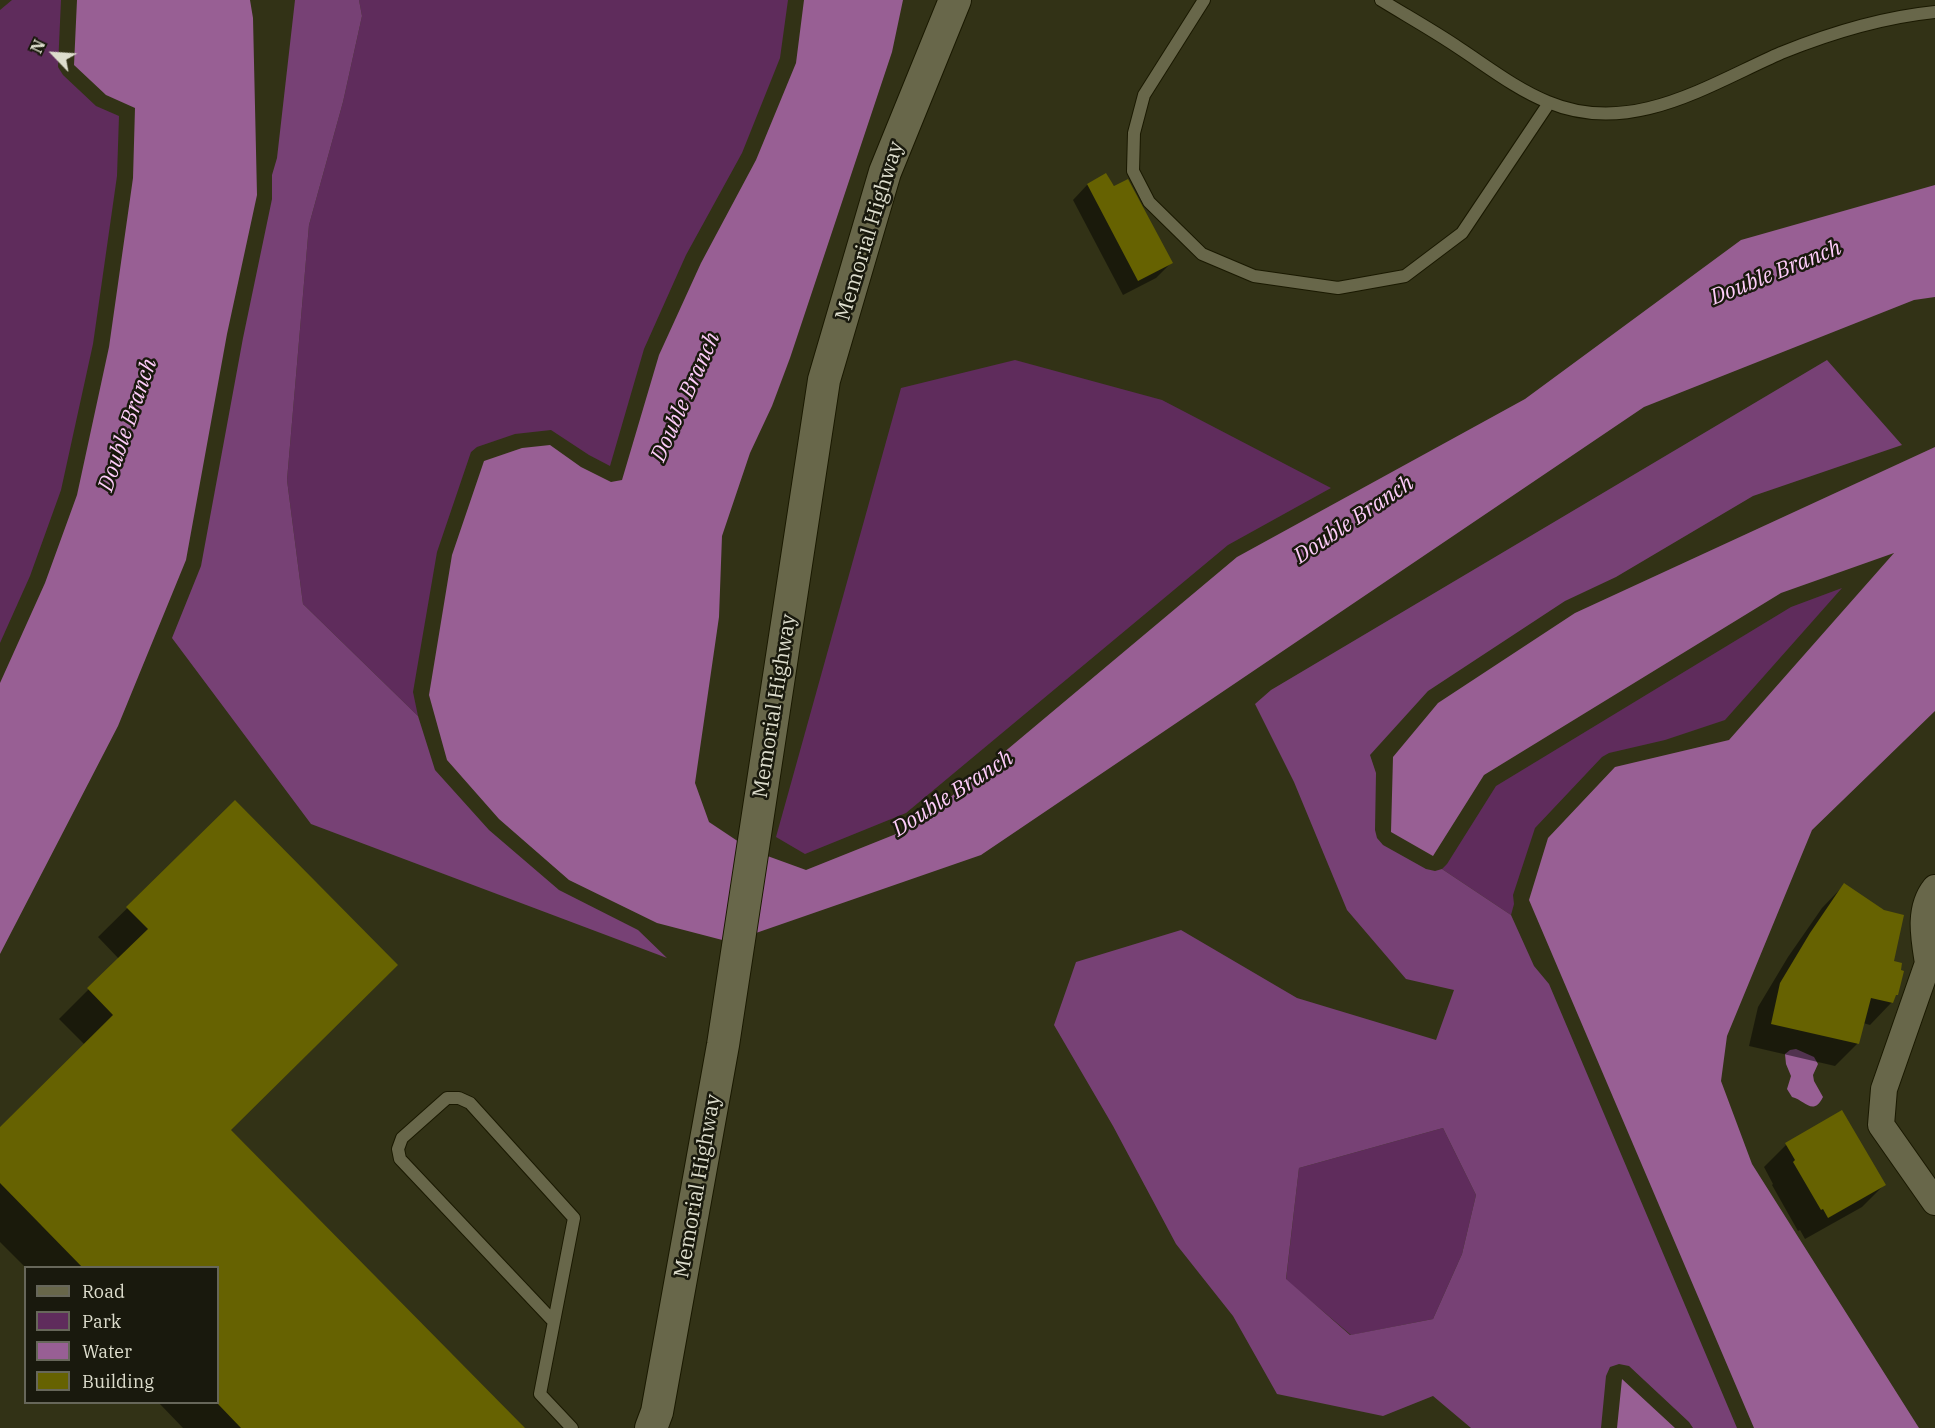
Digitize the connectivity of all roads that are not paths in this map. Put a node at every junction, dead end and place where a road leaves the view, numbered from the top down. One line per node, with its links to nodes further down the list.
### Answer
1 (955, 0): 11 (street, Memorial Highway)
2 (1204, 0): 5 (lane)
3 (1381, 0): 5 (lane)
4 (1935, 12): 5 (lane)
5 (1549, 103)
6 (1935, 888): 7 (street)
7 (1931, 965): 8 (street)
8 (1935, 1202)
9 (554, 1322): 9 (lane); 10 (lane)
10 (572, 1428)
11 (651, 1428)

